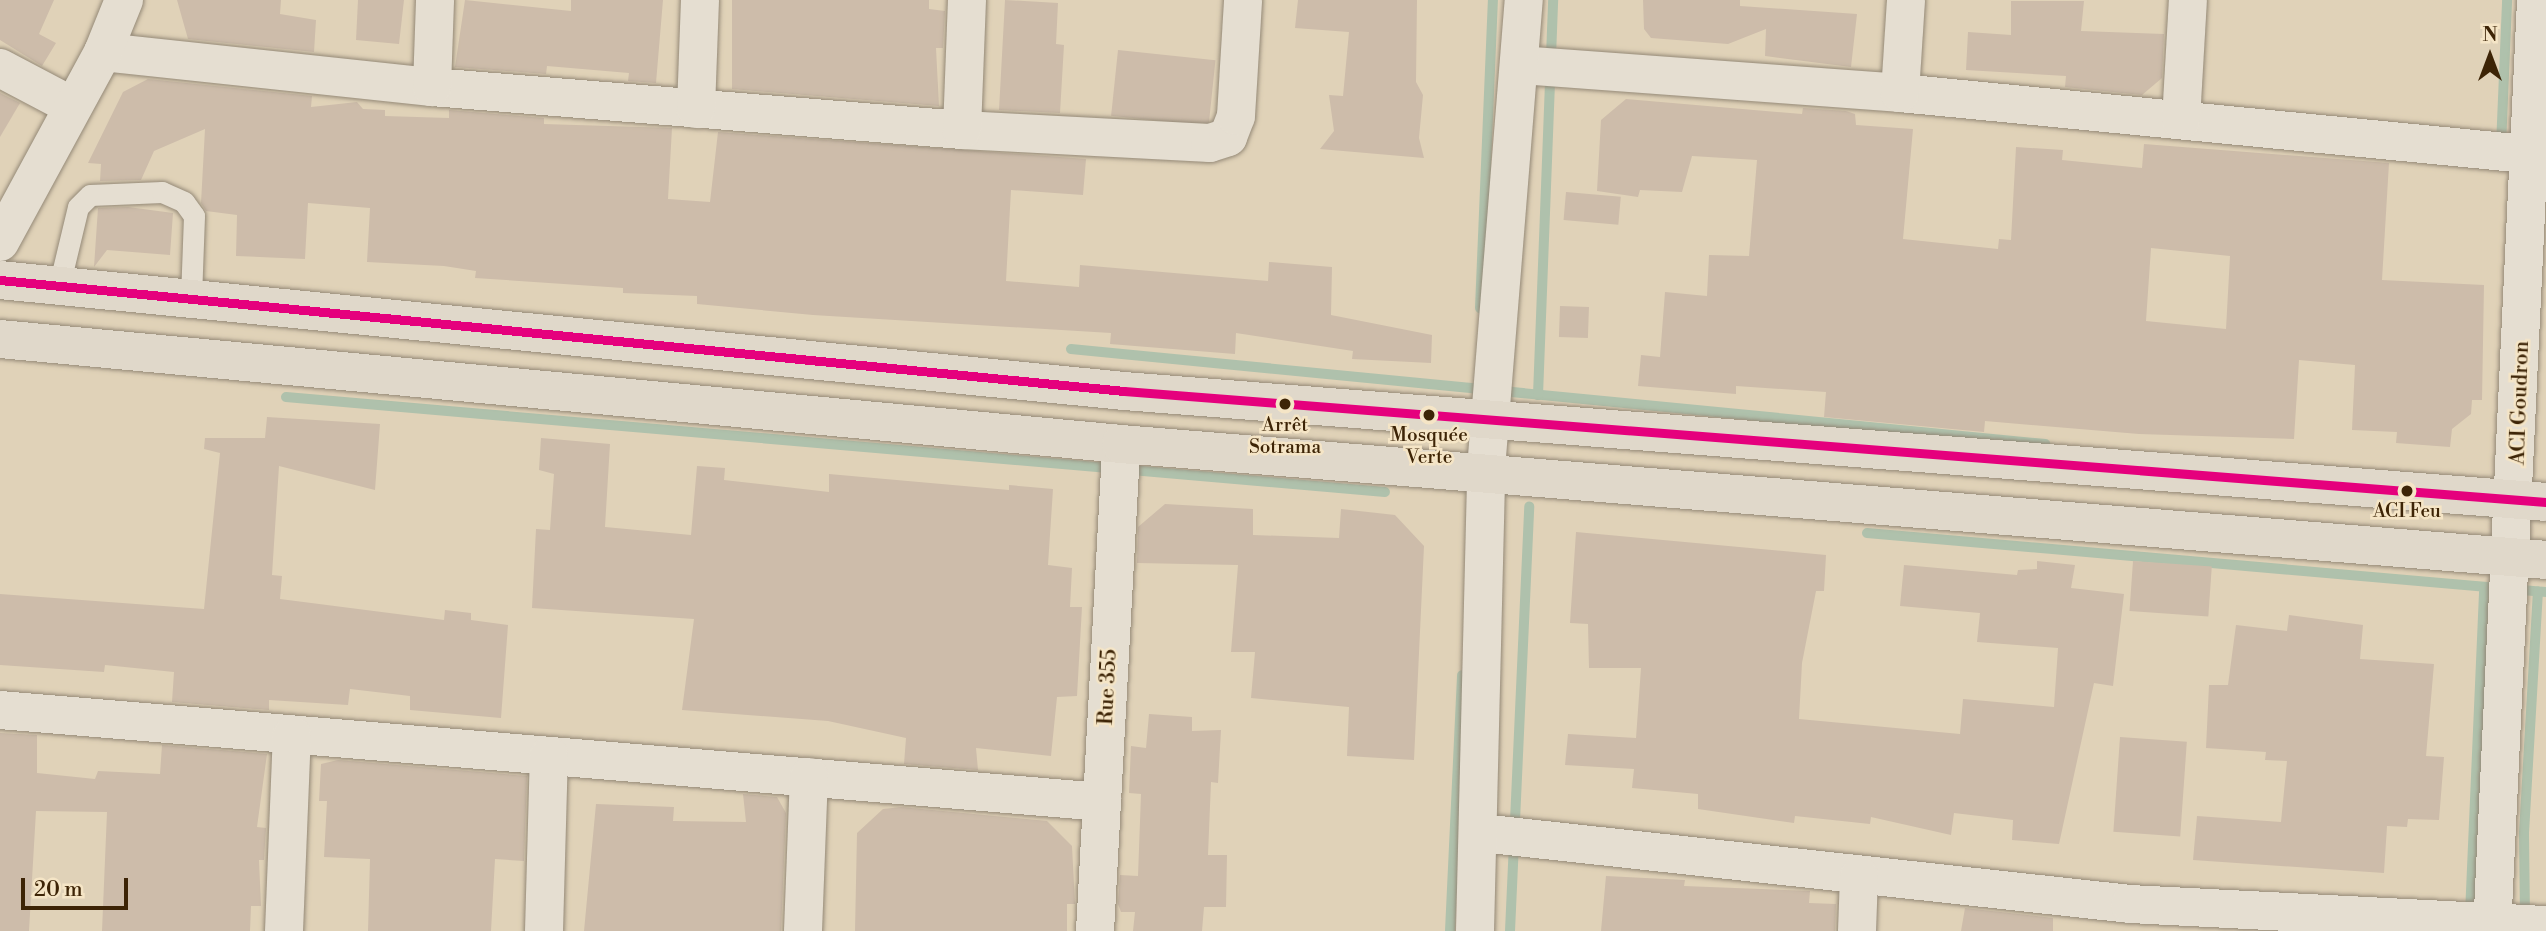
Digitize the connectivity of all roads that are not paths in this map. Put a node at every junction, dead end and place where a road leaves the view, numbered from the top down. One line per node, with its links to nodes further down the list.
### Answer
1 (124, 0): 10 (street)
2 (435, 0): 13 (street)
3 (700, 0): 16 (street)
4 (967, 0): 18 (street)
5 (1243, 0): 18 (street)
6 (1524, 0): 11 (street)
7 (1906, 0): 14 (street)
8 (2188, 0): 17 (street)
9 (2536, 0): 19 (street, ACI Goudron)
10 (103, 52): 13 (street); 15 (street)
11 (1520, 65): 14 (street); 25 (street)
12 (0, 68): 15 (street)
13 (432, 87): 16 (street)
14 (1900, 93): 17 (street)
15 (72, 106): 20 (street)
16 (696, 108): 18 (street)
17 (2181, 120): 19 (street)
18 (962, 130)
19 (2538, 156): 28 (street, ACI Goudron)
20 (0, 242)
21 (0, 280): 22 (main road)
22 (59, 286): 23 (main road); 23 (lane)
23 (191, 299): 25 (main road)
24 (0, 340): 26 (main road)
25 (1492, 415): 27 (street); 28 (main road)
26 (1121, 444): 27 (main road); 34 (street, Rue 355)
27 (1486, 469): 29 (main road); 35 (street)
28 (2531, 501): 29 (street, ACI Goudron)
29 (2529, 559): 38 (street, ACI Goudron)
30 (0, 710): 31 (street)
31 (292, 735): 32 (street); 40 (street)
32 (549, 756): 33 (street); 41 (street)
33 (809, 778): 34 (street); 42 (street)
34 (1102, 802): 43 (street, Rue 355)
35 (1481, 833): 36 (street); 44 (street)
36 (1859, 876): 37 (street); 45 (street)
37 (2131, 918): 38 (street)
38 (2492, 925): 39 (street)
39 (2546, 925)
40 (284, 931)
41 (544, 931)
42 (803, 931)
43 (1095, 931)
44 (1475, 931)
45 (1857, 931)

